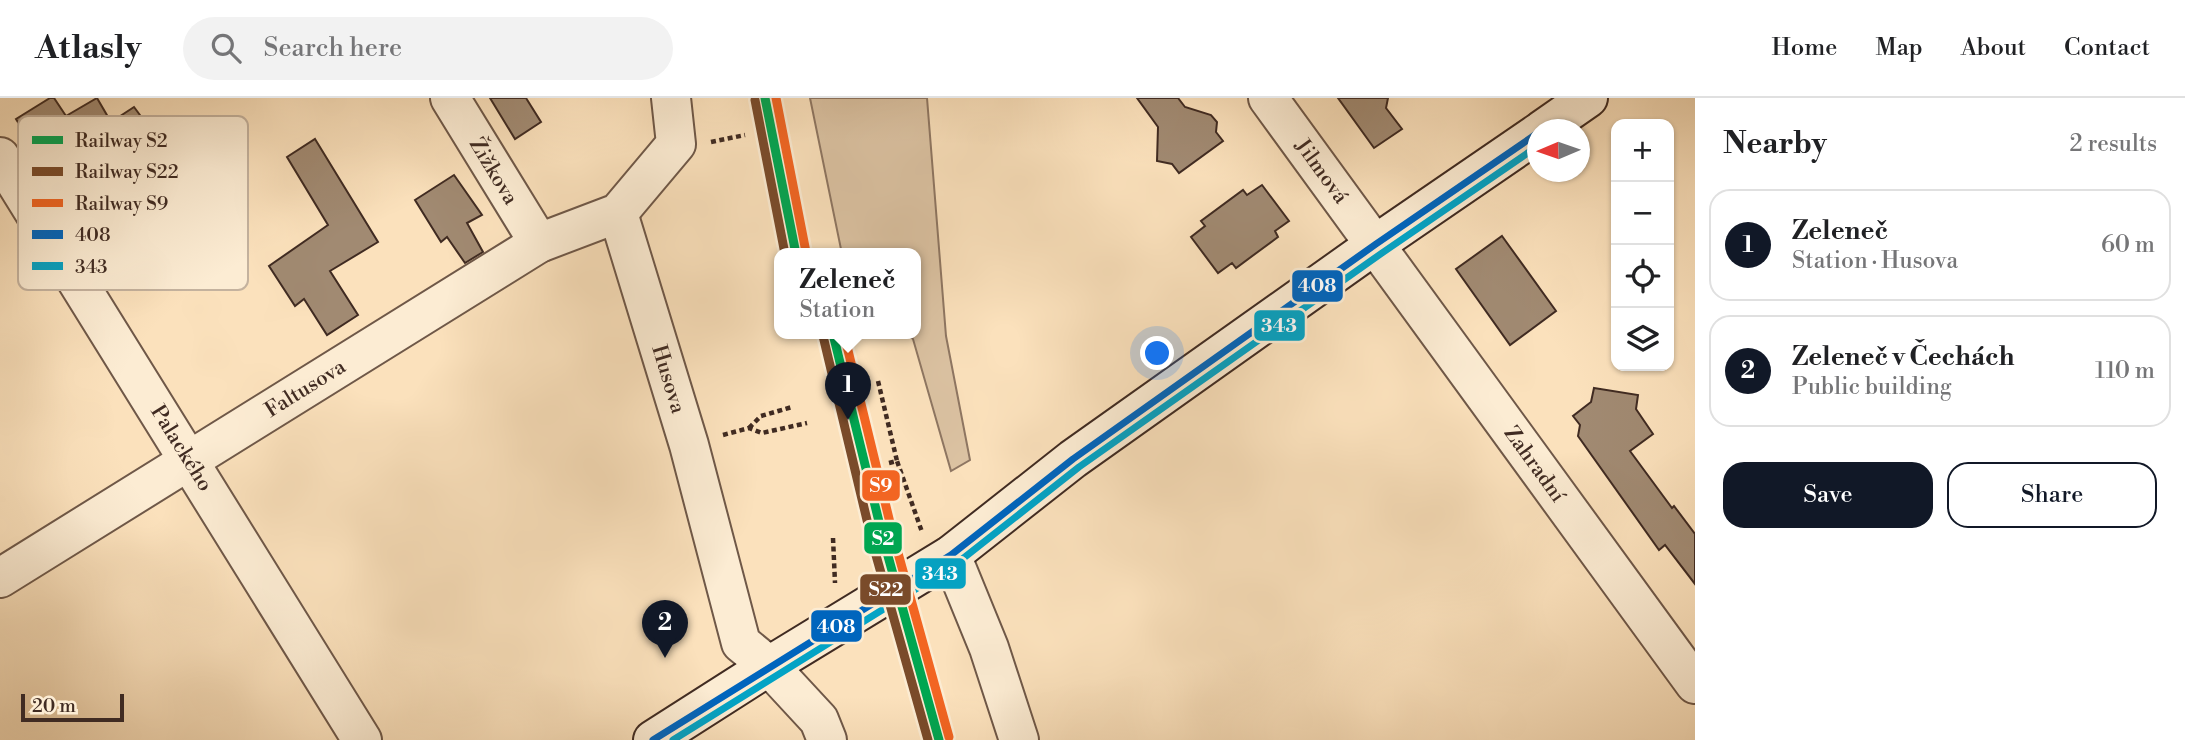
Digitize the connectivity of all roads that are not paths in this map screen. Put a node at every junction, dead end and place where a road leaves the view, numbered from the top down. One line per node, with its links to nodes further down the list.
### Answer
1 (450, 98): 10 (street, Žižkova)
2 (671, 98): 9 (street)
3 (1268, 98): 11 (street, Jilmová)
4 (1588, 98): 5 (street)
5 (1558, 119)
6 (1527, 141): 11 (street)
7 (0, 157): 8 (street, Palackého)
8 (18, 186)
9 (618, 213): 10 (street, Faltusova); 16 (street, Husova)
10 (539, 243): 13 (street, Faltusova)
11 (1376, 244): 14 (street); 17 (street, Zahradní)
12 (83, 290): 13 (street, Palackého)
13 (189, 460): 15 (street, Faltusova); 18 (street, Palackého)
14 (951, 555): 16 (street); 21 (street)
15 (0, 578)
16 (769, 666): 19 (street); 20 (street, Husova)
17 (1695, 684)
18 (362, 740)
19 (653, 740)
20 (827, 740)
21 (1019, 740)

